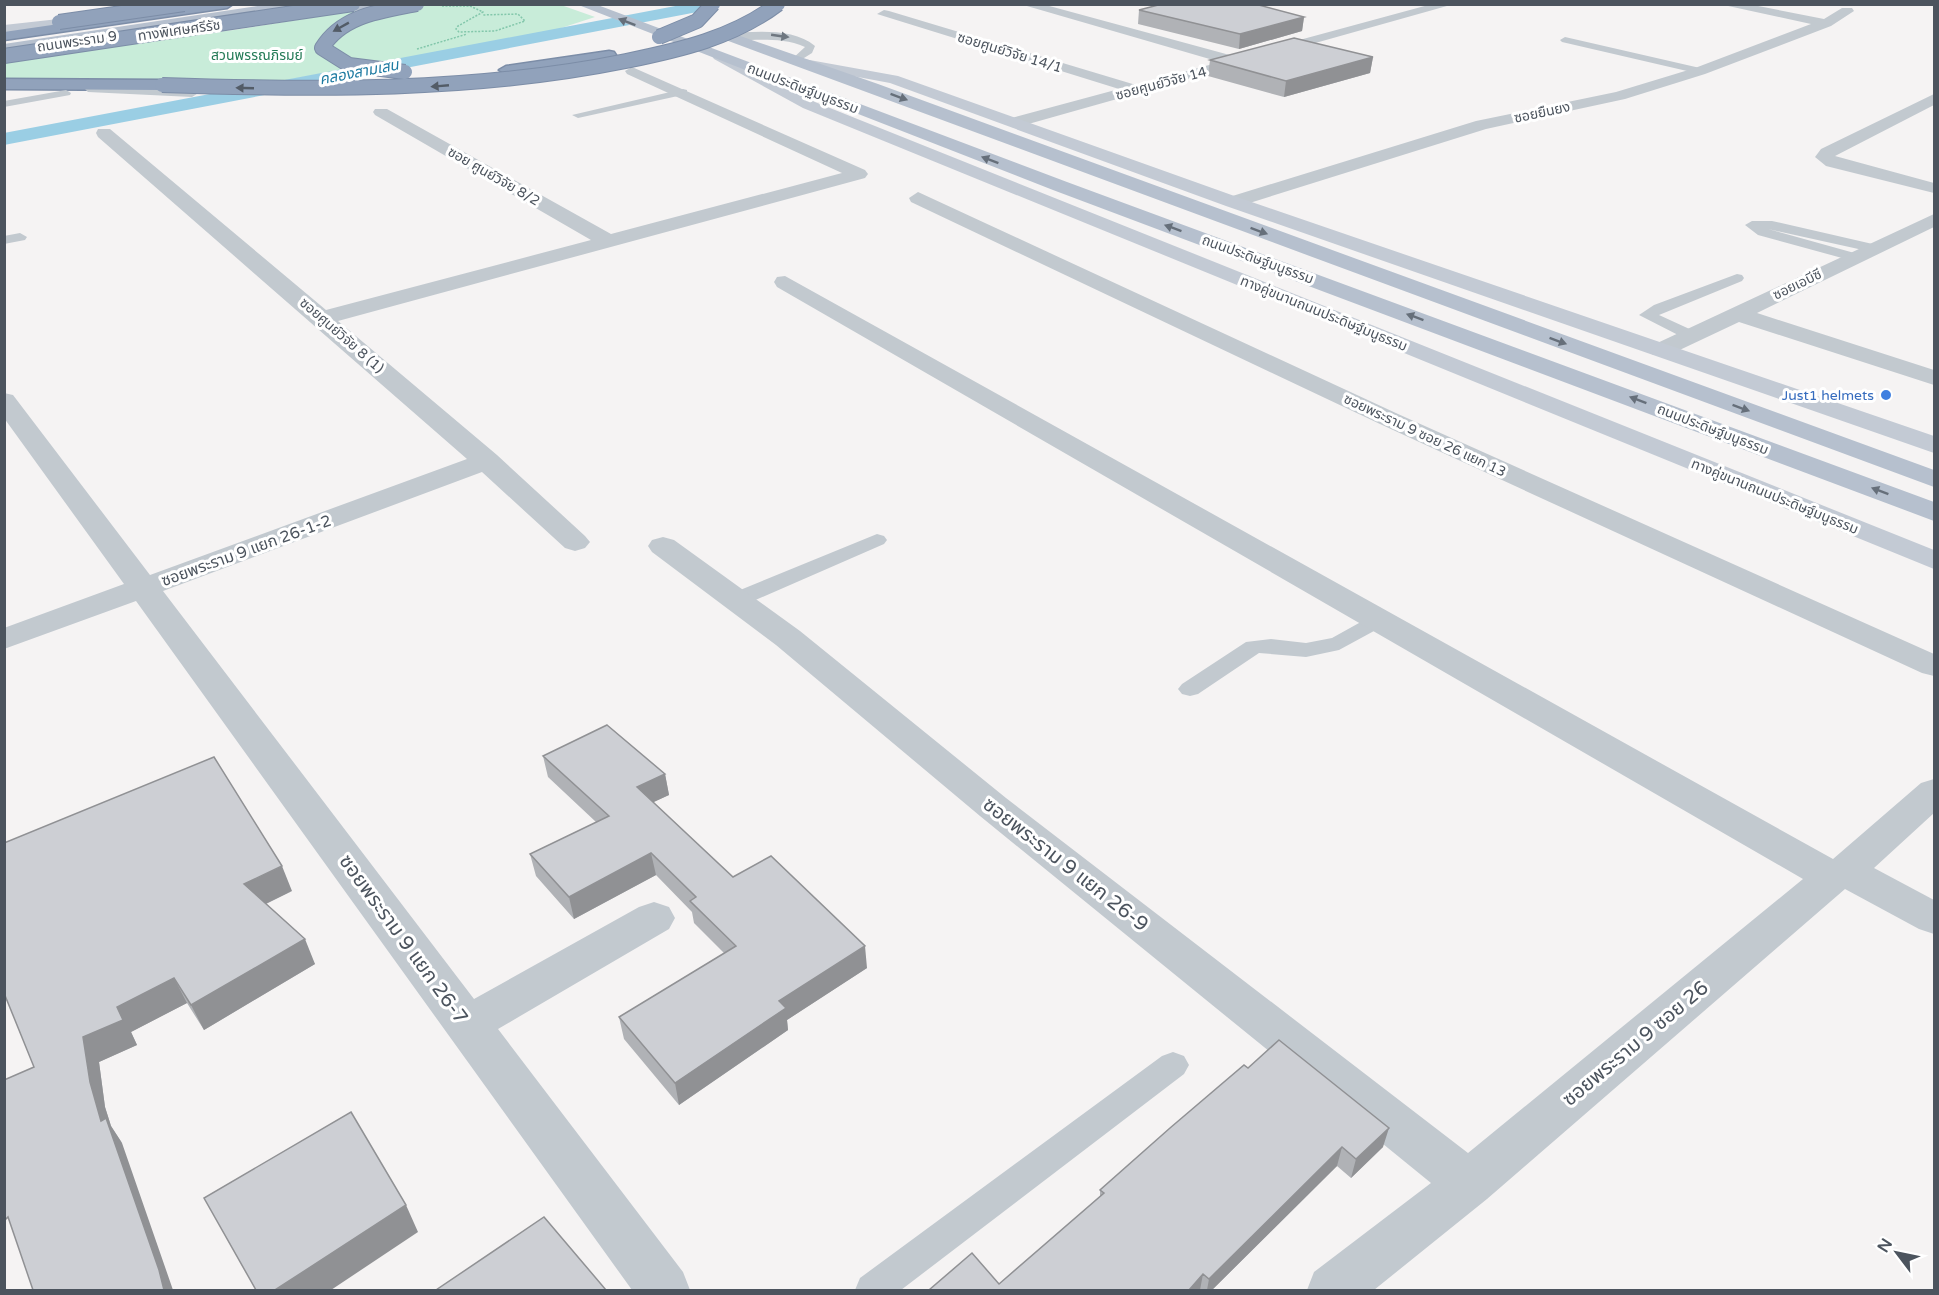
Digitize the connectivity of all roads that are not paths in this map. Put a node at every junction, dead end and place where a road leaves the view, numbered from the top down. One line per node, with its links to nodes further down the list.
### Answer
1 (132, 4): 22 (street)
2 (164, 4): 26 (highway, bridge)
3 (184, 4): 26 (highway, bridge)
4 (207, 4): 22 (street, ถนนพระราม 9)
5 (227, 4): 32 (highway, ทางพิเศษศรีรัช)
6 (241, 4): 32 (main road, ถนนพระราม 9)
7 (273, 4): 34 (main road, ถนนพระราม 9)
8 (328, 4): 19 (main road, ถนนพระราม 9)
9 (354, 4): 34 (highway, ทางพิเศษศรีรัช, bridge)
10 (373, 4): 29 (main road)
11 (417, 4): 35 (highway, one-way to 35, bridge)
12 (582, 4): 36 (main road, ถนนประดิษฐ์มนูธรรม, one-way to 12)
13 (713, 4): 35 (highway, bridge)
14 (778, 4): 41 (highway, one-way to 41, bridge)
15 (1026, 4): 38 (street)
16 (1395, 4): 21 (street)
17 (1448, 4): 21 (street, ซอยศูนย์วิจัย 14)
18 (1725, 4): 27 (street)
19 (303, 6): 29 (main road, ถนนพระราม 9); 34 (main road, ถนนพระราม 9)
20 (1851, 8): 27 (street, ซอยยืนยง)
21 (1427, 11): 31 (street, ซอยศูนย์วิจัย 14)
22 (152, 12): 30 (street, ถนนพระราม 9)
23 (735, 12): 35 (highway)
24 (884, 14): 43 (street, ซอยศูนย์วิจัย 14/1)
25 (680, 20): 37 (main road, ถนนประดิษฐ์มนูธรรม, one-way to 37)
26 (59, 22): 30 (highway)
27 (1826, 23): 39 (street, ซอยยืนยง)
28 (1307, 26): 31 (street)
29 (167, 28): 34 (main road, ถนนพระราม 9)
30 (4, 29)
31 (1341, 34): 38 (street, ซอยศูนย์วิจัย 14)
32 (4, 37)
33 (1565, 40): 39 (lane)
34 (4, 50)
35 (609, 55)
36 (718, 56): 54 (main road, ถนนประดิษฐ์มนูธรรม, one-way to 36); 56 (street, ทางคู่ขนานถนนประดิษฐ์มนูธรรม)
37 (800, 62): 50 (street); 53 (main road, ถนนประดิษฐ์มนูธรรม, one-way to 53)
38 (1238, 62): 43 (street, ซอยศูนย์วิจัย 14)
39 (1698, 64): 58 (street, ซอยยืนยง)
40 (632, 71): 44 (street)
41 (4, 85): 42 (street)
42 (188, 87)
43 (1137, 90): 50 (street, ซอยศูนย์วิจัย 14)
44 (683, 92): 49 (lane); 62 (street)
45 (66, 93): 47 (lane)
46 (1935, 99): 55 (street)
47 (4, 104)
48 (381, 112): 62 (street, ซอย ศูนย์วิจัย 8/2)
49 (578, 115)
50 (1014, 123): 52 (street)
51 (104, 134): 67 (street, ซอยศูนย์วิจัย 8 (1))
52 (1127, 164): 53 (main road); 58 (street)
53 (1101, 172): 74 (main road, ถนนประดิษฐ์มนูธรรม, one-way to 74)
54 (1060, 186): 56 (main road); 75 (main road, ถนนประดิษฐ์มนูธรรม, one-way to 54)
55 (1935, 188)
56 (1032, 195): 79 (street, ทางคู่ขนานถนนประดิษฐ์มนูธรรม)
57 (918, 198): 84 (street, ซอยพระราม 9 ซอย 26 แยก 13)
58 (1233, 202): 69 (street)
59 (1935, 220): 63 (street, ซอยเอบีซี)
60 (20, 237): 61 (lane)
61 (4, 240)
62 (606, 240): 67 (street)
63 (1862, 252): 63 (lane); 66 (street, ซอยเอบีซี)
64 (1737, 278): 68 (lane)
65 (784, 282): 82 (street)
66 (1735, 314): 68 (street, ซอยเอบีซี); 70 (street)
67 (322, 318): 73 (street, ซอยศูนย์วิจัย 8 (1))
68 (1690, 335): 69 (street, ซอยเอบีซี)
69 (1661, 350): 72 (street)
70 (1935, 378)
71 (4, 400): 80 (street, ซอยพระราม 9 แยก 26-7)
72 (1935, 445)
73 (487, 460): 77 (street, ซอยศูนย์วิจัย 8 (1)); 80 (street, ซอยพระราม 9 แยก 26-1-2)
74 (1935, 479)
75 (1935, 512)
76 (877, 540): 81 (lane)
77 (575, 542)
78 (663, 546): 81 (street, ซอยพระราม 9 แยก 26-9)
79 (1935, 560)
80 (144, 588): 83 (street, ซอยพระราม 9 แยก 26-1-2); 90 (street, ซอยพระราม 9 แยก 26-7)
81 (736, 600): 92 (street, ซอยพระราม 9 แยก 26-9)
82 (1377, 620): 85 (lane); 87 (street)
83 (4, 639)
84 (1935, 666)
85 (1190, 689)
86 (1935, 792): 87 (street, ซอยพระราม 9 ซอย 26)
87 (1838, 874): 89 (street); 92 (street, ซอยพระราม 9 ซอย 26)
88 (654, 918): 90 (street)
89 (1935, 918)
90 (467, 1025): 93 (street, ซอยพระราม 9 แยก 26-7)
91 (1173, 1065): 94 (lane)
92 (1469, 1183): 95 (street, ซอยพระราม 9 ซอย 26)
93 (664, 1290)
94 (873, 1290)
95 (1332, 1290)

